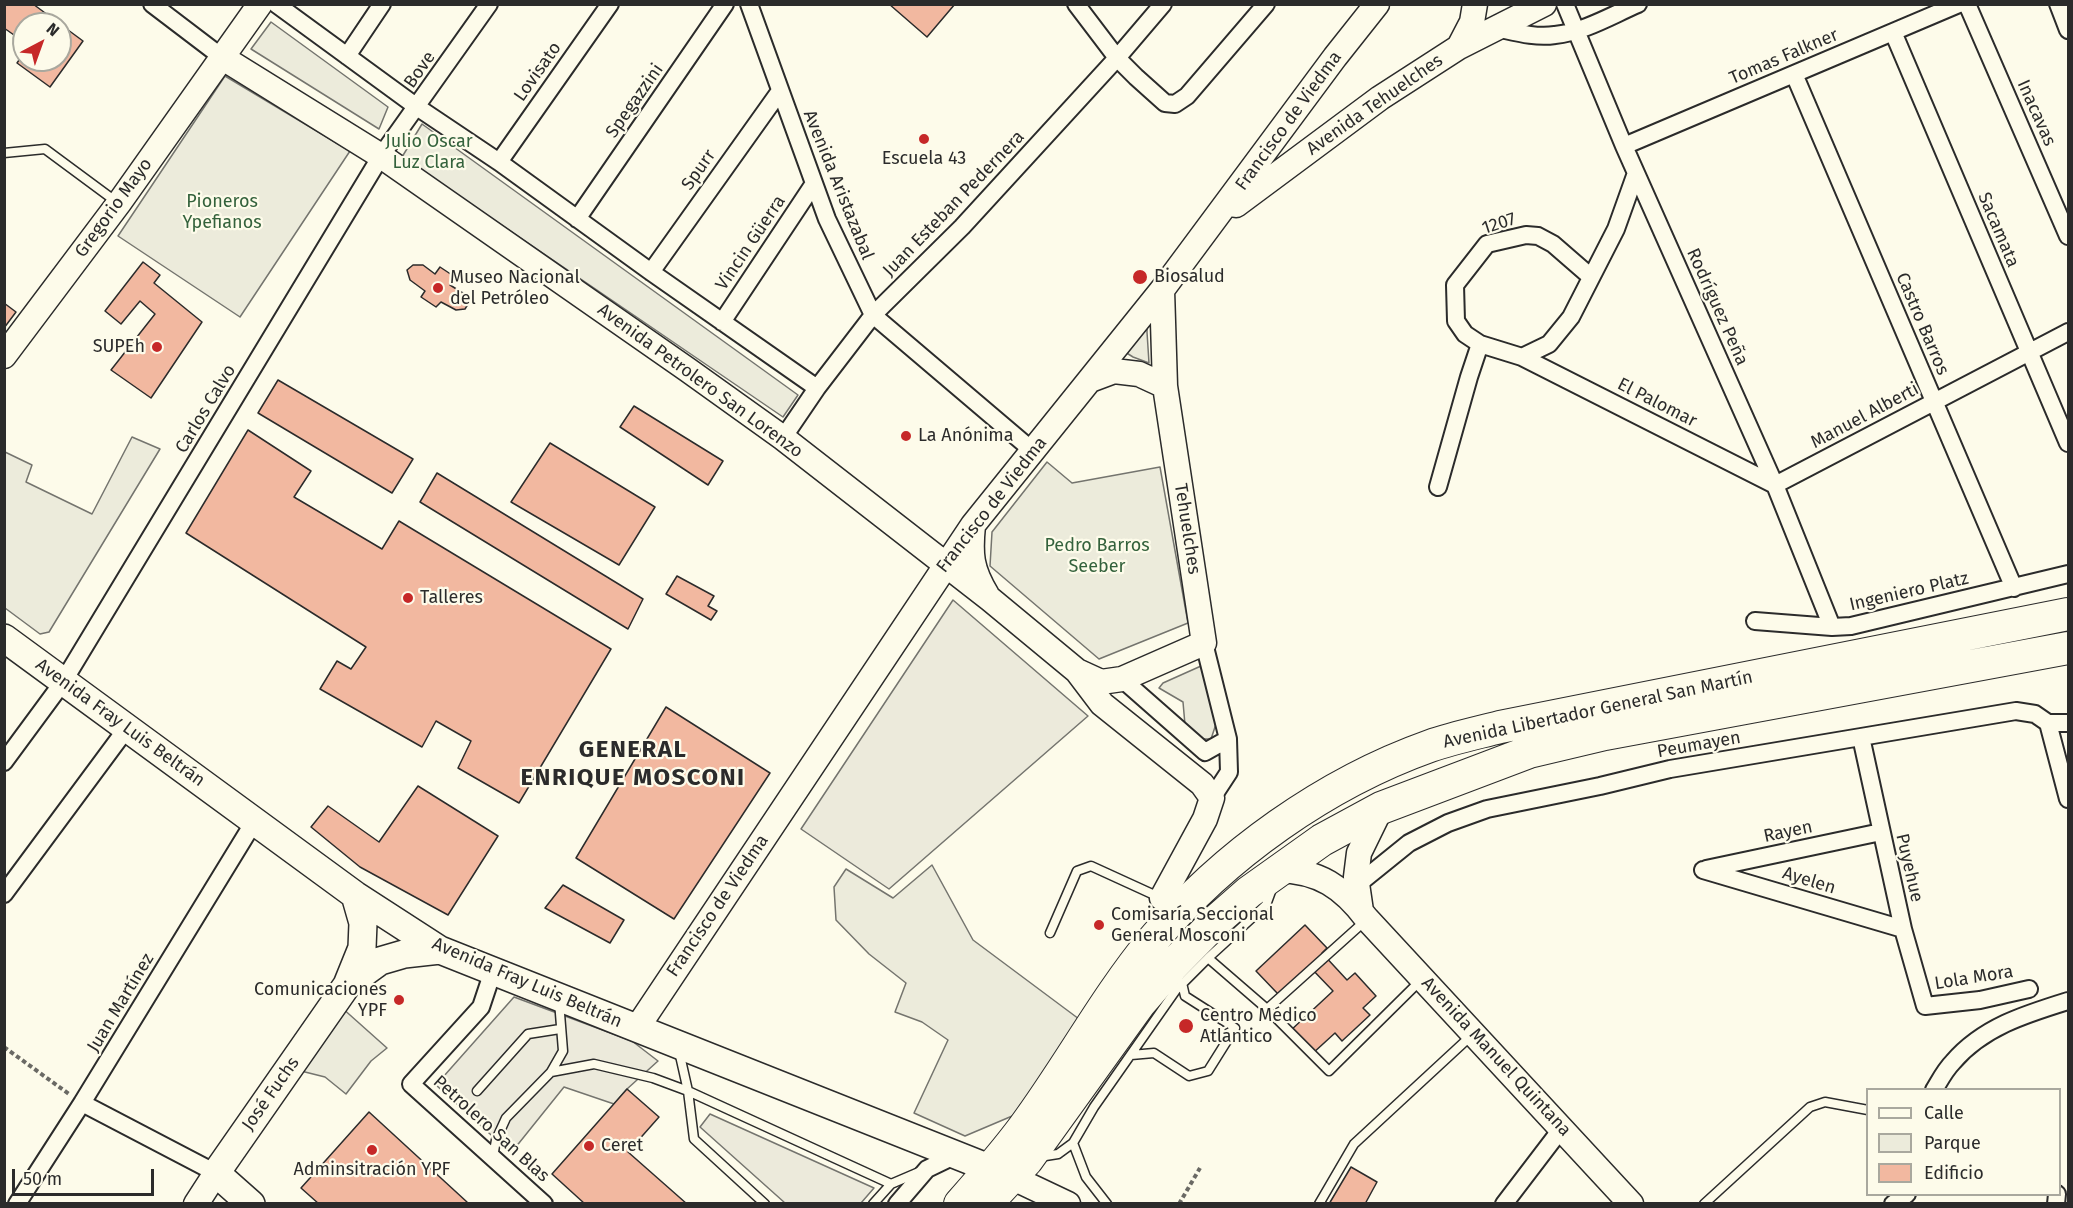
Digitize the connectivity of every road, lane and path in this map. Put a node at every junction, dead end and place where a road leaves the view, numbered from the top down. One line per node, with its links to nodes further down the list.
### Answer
1 (152, 4): 26 (street, Avenida Petrolero San Lorenzo)
2 (260, 4): 26 (main road, Gregorio Mayo)
3 (276, 4): 25 (street)
4 (382, 4): 25 (street)
5 (489, 4): 30 (street, Bove)
6 (610, 4): 34 (street, Lovisato)
7 (725, 4): 38 (street, Spegazzini)
8 (749, 4): 29 (street, Avenida Aristazabal)
9 (1076, 4): 27 (street)
10 (1163, 4): 27 (street, Juan Esteban Pedernera)
11 (1266, 4): 27 (street)
12 (1377, 4): 39 (main road, Francisco de Viedma)
13 (1475, 4): 24 (main road)
14 (1565, 4): 21 (street, Rodríguez Peña)
15 (1638, 4): 21 (street)
16 (1959, 4): 23 (street, Tomas Falkner)
17 (1967, 4): 40 (street, Inacavas)
18 (2058, 4): 22 (street)
19 (1543, 5): 20 (main road, Avenida Tehuelches)
20 (1496, 28): 21 (street); 24 (main road, Avenida Tehuelches)
21 (1577, 30): 31 (street, Rodríguez Peña)
22 (2068, 30)
23 (1893, 32): 28 (street, Tomas Falkner); 48 (street, Sacamata)
24 (1459, 47): 39 (main road, Avenida Tehuelches)
25 (347, 56): 30 (street)
26 (223, 58): 33 (main road, Avenida Petrolero San Lorenzo); 37 (main road, Gregorio Mayo)
27 (1117, 58): 44 (street, Juan Esteban Pedernera)
28 (1794, 74): 31 (street, Tomas Falkner); 54 (street, Castro Barros)
29 (780, 91): 36 (street, Avenida Aristazabal); 41 (street, Spurr)
30 (417, 107): 33 (street, Bove); 34 (street)
31 (1624, 146): 35 (street, Rodríguez Peña)
32 (4, 153): 37 (lane)
33 (381, 156): 55 (main road, Avenida Petrolero San Lorenzo); 73 (street, Carlos Calvo)
34 (499, 162): 38 (street)
35 (1636, 173): 42 (street); 58 (street, Rodríguez Peña)
36 (813, 185): 44 (street, Avenida Aristazabal); 45 (street, Vincin Güerra)
37 (118, 203): 49 (main road, Gregorio Mayo)
38 (577, 219): 41 (street)
39 (1215, 221): 43 (main road, Francisco de Viedma)
40 (2068, 237)
41 (651, 272): 45 (street)
42 (1591, 277): 47 (street, 1207); 50 (street)
43 (1162, 290): 51 (main road, Francisco de Viedma); 52 (main road, Tehuelches)
44 (873, 315): 53 (street, Juan Esteban Pedernera); 57 (street, Avenida Aristazabal)
45 (722, 322): 53 (street)
46 (2068, 332): 48 (street, Manuel Alberti)
47 (1480, 344): 50 (street, 1207); 59 (street)
48 (2029, 352): 54 (street, Manuel Alberti); 56 (street, Sacamata)
49 (4, 357)
50 (1522, 357): 58 (street, El Palomar)
51 (1090, 380): 52 (main road); 57 (main road, Francisco de Viedma)
52 (1165, 386): 69 (main road, Tehuelches)
53 (817, 388): 55 (street, Juan Esteban Pedernera)
54 (1934, 402): 58 (street, Manuel Alberti); 63 (street, Castro Barros)
55 (783, 438): 61 (main road, Avenida Petrolero San Lorenzo)
56 (2068, 443)
57 (1033, 451): 60 (main road, Francisco de Viedma)
58 (1775, 485): 67 (street, Rodríguez Peña)
59 (1438, 487)
60 (973, 525): 61 (main road, Francisco de Viedma); 64 (main road)
61 (944, 565): 64 (main road, Avenida Petrolero San Lorenzo); 106 (main road, Francisco de Viedma)
62 (2068, 574): 63 (street, Ingeniero Platz)
63 (2014, 588): 67 (street, Ingeniero Platz)
64 (990, 599): 71 (main road, Avenida Petrolero San Lorenzo)
65 (2068, 614): 105 (highway, Avenida Libertador General San Martín)
66 (1755, 621): 67 (street, Ingeniero Platz)
67 (1832, 627)
68 (4, 638): 73 (main road, Avenida Fray Luis Beltrán)
69 (1204, 643): 72 (main road); 78 (street, Tehuelches)
70 (2068, 648): 82 (highway, Avenida Libertador General San Martín)
71 (1077, 671): 72 (main road); 80 (main road)
72 (1122, 679): 78 (street)
73 (63, 682): 76 (main road, Avenida Fray Luis Beltrán); 79 (street, Carlos Calvo)
74 (2048, 723): 75 (street, Peumayen); 77 (street, Peumayen); 81 (street)
75 (2068, 723)
76 (127, 728): 83 (main road, Avenida Fray Luis Beltrán); 88 (street)
77 (1861, 737): 84 (street, Puyehue); 87 (street, Peumayen)
78 (1228, 739): 80 (street, Tehuelches)
79 (4, 762)
80 (1212, 798): 90 (main road)
81 (2068, 799)
82 (1381, 808): 85 (highway, Avenida Libertador General San Martín); 87 (main road)
83 (254, 822): 89 (main road, Avenida Fray Luis Beltrán); 116 (street, Juan Martínez)
84 (1881, 832): 86 (street, Rayen); 92 (street, Puyehue)
85 (1278, 870): 91 (main road, Avenida Manuel Quintana); 95 (lane); 97 (highway, Avenida Libertador General San Martín)
86 (1703, 870): 92 (street, Ayelen)
87 (1357, 885): 91 (main road)
88 (4, 894)
89 (355, 895): 94 (main road, Avenida Fray Luis Beltrán); 99 (main road, José Fuchs)
90 (1162, 898): 93 (lane); 105 (highway)
91 (1364, 915): 98 (main road, Avenida Manuel Quintana); 104 (lane)
92 (1903, 929): 103 (street, Puyehue)
93 (1050, 933)
94 (440, 950): 96 (main road, Avenida Fray Luis Beltrán); 99 (main road, José Fuchs)
95 (1208, 958): 97 (lane); 97 (lane); 104 (lane)
96 (493, 971): 101 (main road, Avenida Fray Luis Beltrán); 121 (street, Petrolero San Blas)
97 (1177, 974): 111 (lane); 111 (lane); 122 (highway, Avenida Libertador General San Martín)
98 (1422, 978): 104 (lane); 108 (main road, Avenida Manuel Quintana)
99 (347, 985): 125 (main road, José Fuchs)
100 (2029, 989): 103 (street, Lola Mora)
101 (559, 997): 106 (main road, Avenida Fray Luis Beltrán); 107 (lane)
102 (2068, 1001): 113 (street)
103 (1925, 1006)
104 (1267, 1009)
105 (1090, 1027): 122 (highway, Avenida Libertador General San Martín)
106 (637, 1028): 109 (main road, Avenida Fray Luis Beltrán)
107 (560, 1029): 112 (lane); 114 (lane)
108 (1474, 1033): 118 (main road, Avenida Manuel Quintana); 139 (lane)
109 (678, 1045): 115 (lane); 120 (main road, Avenida Fray Luis Beltrán)
110 (4, 1047): 116 (path)
111 (1131, 1054): 119 (lane)
112 (551, 1072): 115 (lane); 121 (lane)
113 (1936, 1088)
114 (477, 1091)
115 (688, 1091): 126 (lane); 131 (lane)
116 (82, 1103): 125 (street); 127 (street, Juan Martínez)
117 (1866, 1110): 142 (lane)
118 (1562, 1128): 140 (street); 141 (main road, Avenida Manuel Quintana)
119 (1073, 1143): 122 (lane); 137 (lane)
120 (956, 1155): 122 (main road, Avenida Fray Luis Beltrán); 124 (street)
121 (493, 1157): 130 (street, Petrolero San Blas)
122 (1009, 1168): 134 (highway, Avenida Libertador General San Martín); 135 (highway, Avenida Libertador General San Martín); 136 (main road)
123 (1200, 1168): 138 (path)
124 (927, 1169): 126 (lane); 133 (street)
125 (216, 1173): 128 (main road, José Fuchs); 129 (main road)
126 (891, 1184): 132 (lane)
127 (17, 1203)
128 (196, 1203)
129 (251, 1203)
130 (544, 1203)
131 (765, 1203)
132 (873, 1203)
133 (897, 1203)
134 (960, 1203)
135 (986, 1203)
136 (1068, 1203)
137 (1107, 1203)
138 (1179, 1203)
139 (1319, 1203)
140 (1504, 1203)
141 (1631, 1203)
142 (1704, 1203)

